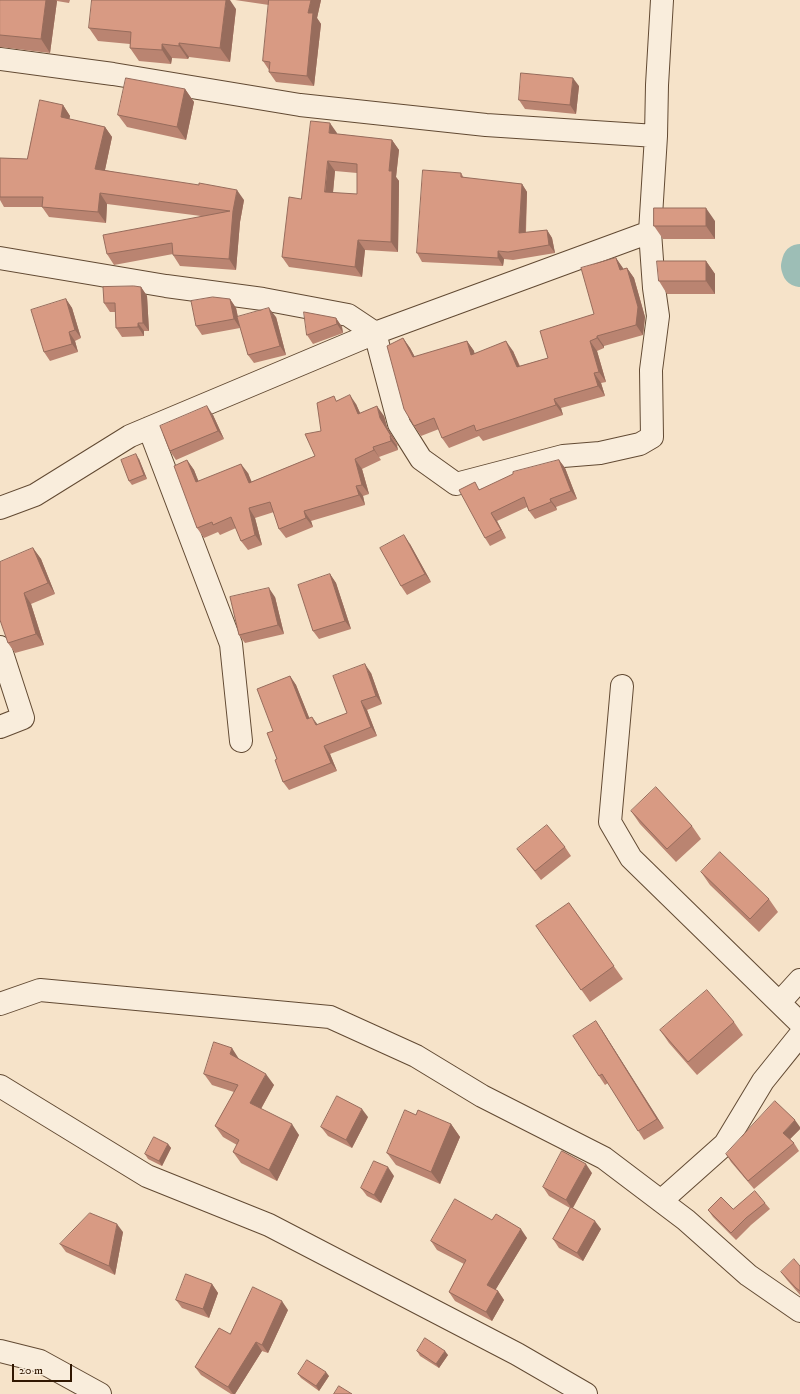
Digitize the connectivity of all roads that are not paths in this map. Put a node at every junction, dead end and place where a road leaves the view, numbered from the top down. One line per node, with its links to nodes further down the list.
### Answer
1 (662, 0): 3 (street)
2 (0, 59): 3 (street)
3 (656, 136): 4 (street)
4 (650, 232): 6 (street); 6 (street)
5 (0, 258): 6 (street)
6 (375, 333): 7 (street)
7 (149, 428): 8 (street); 12 (street)
8 (0, 508)
9 (0, 647): 11 (street)
10 (622, 686): 14 (street)
11 (0, 727)
12 (241, 741)
13 (800, 980): 14 (street)
14 (780, 1002): 16 (street)
15 (0, 1004): 19 (street)
16 (800, 1022)
17 (800, 1035): 19 (street)
18 (0, 1086): 23 (street)
19 (661, 1201): 20 (street)
20 (800, 1311)
21 (0, 1351): 22 (street)
22 (100, 1394)
23 (586, 1394)

